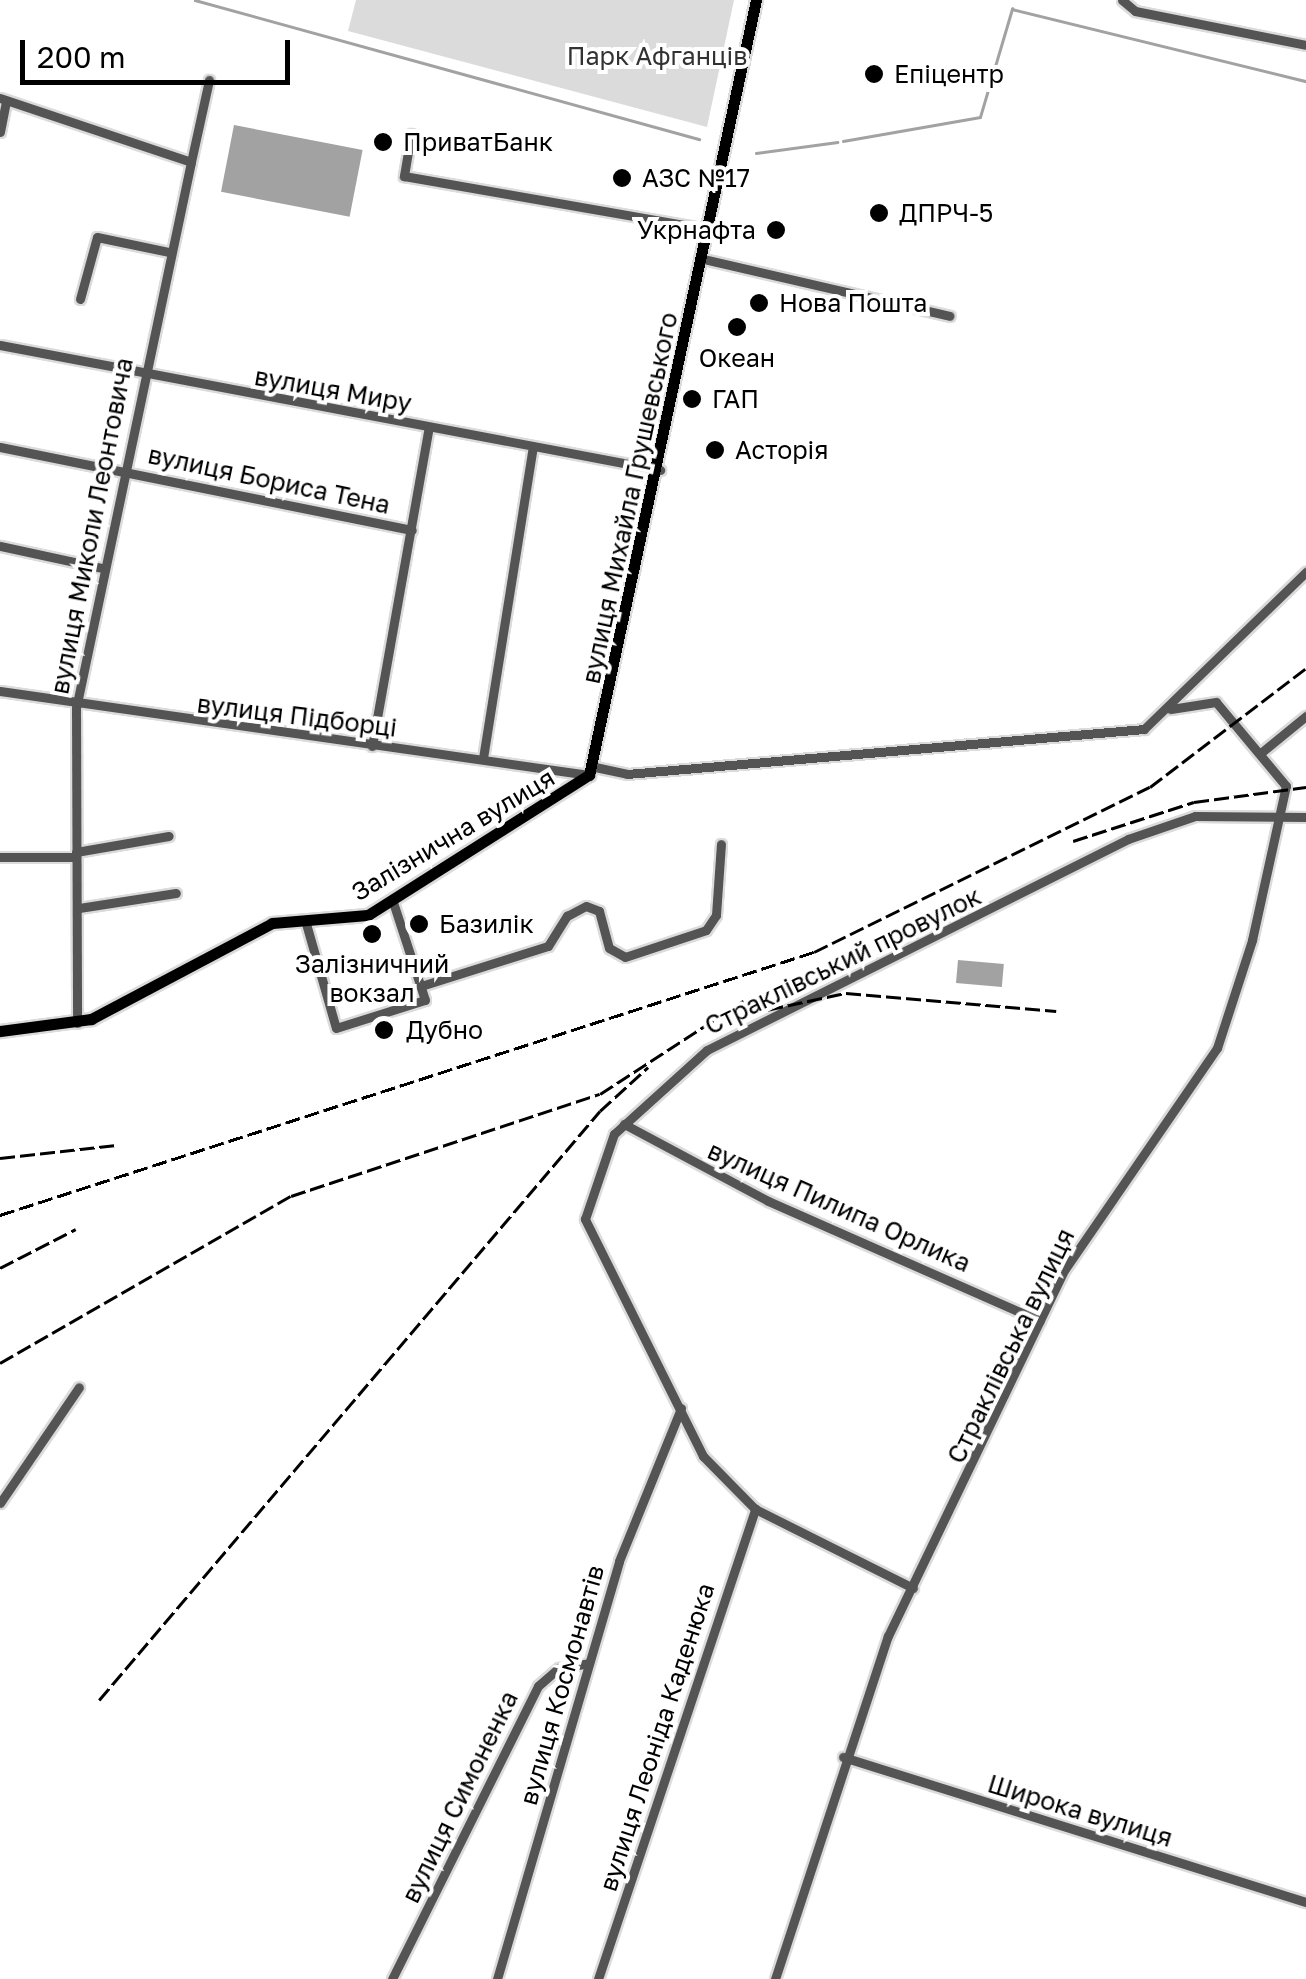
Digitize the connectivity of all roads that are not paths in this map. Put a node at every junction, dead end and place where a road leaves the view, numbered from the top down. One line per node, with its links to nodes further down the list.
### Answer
1 (756, 0): 9 (main road, вулиця Михайла Грушевського)
2 (1122, 0): 3 (street)
3 (1306, 45)
4 (210, 80): 8 (street, вулиця Миколи Леонтовича)
5 (3, 100): 6 (street); 8 (street)
6 (0, 132)
7 (411, 134): 9 (street)
8 (191, 162): 10 (street, вулиця Миколи Леонтовича)
9 (709, 228): 11 (main road, вулиця Михайла Грушевського)
10 (170, 252): 12 (street); 15 (street, вулиця Миколи Леонтовича)
11 (703, 259): 13 (street); 20 (main road, вулиця Михайла Грушевського)
12 (80, 298)
13 (950, 316)
14 (0, 345): 15 (street, вулиця Миру)
15 (142, 375): 16 (street, вулиця Миру); 19 (street, вулиця Миколи Леонтовича)
16 (429, 428): 17 (street, вулиця Миру); 21 (street)
17 (533, 446): 20 (street, вулиця Миру); 31 (street)
18 (0, 447): 19 (street, вулиця Бориса Тена)
19 (123, 470): 21 (street, вулиця Бориса Тена); 23 (street, вулиця Миколи Леонтовича)
20 (660, 470): 32 (main road, вулиця Михайла Грушевського)
21 (412, 530): 29 (street)
22 (0, 546): 23 (street)
23 (102, 568): 26 (street, вулиця Миколи Леонтовича)
24 (1306, 572): 27 (street)
25 (0, 691): 26 (street, вулиця Підборці)
26 (76, 708): 29 (street, вулиця Підборці); 37 (street, вулиця Миколи Леонтовича)
27 (1171, 709): 30 (street, Страклівська вулиця); 32 (street)
28 (1306, 716): 30 (street)
29 (372, 746): 31 (street, вулиця Підборці)
30 (1262, 752): 33 (street, Страклівська вулиця)
31 (482, 758): 32 (street, вулиця Підборці)
32 (592, 771): 40 (main road, Залізнична вулиця)
33 (1286, 816): 34 (street, Страклівський провулок); 46 (street, Страклівський провулок); 47 (street, Страклівська вулиця)
34 (1306, 817)
35 (169, 836): 37 (street)
36 (721, 844): 43 (street)
37 (76, 854): 38 (street); 41 (street, вулиця Миколи Леонтовича)
38 (0, 857)
39 (176, 893): 41 (street)
40 (394, 902): 42 (main road, Залізнична вулиця); 43 (street)
41 (78, 908): 44 (street, вулиця Миколи Леонтовича)
42 (306, 920): 43 (street); 44 (main road, Залізнична вулиця)
43 (421, 986)
44 (76, 1023): 45 (main road, Залізнична вулиця)
45 (0, 1031)
46 (624, 1124): 47 (street, вулиця Пилипа Орлика); 49 (street, Страклівський провулок)
47 (1040, 1320): 52 (street, Страклівська вулиця)
48 (80, 1387): 50 (street)
49 (681, 1408): 51 (street, Страклівський провулок); 53 (street, вулиця Космонавтів)
50 (0, 1503)
51 (755, 1509): 52 (street, Страклівський провулок); 58 (street, вулиця Леоніда Каденюка)
52 (913, 1588): 54 (street, Страклівська вулиця)
53 (590, 1663): 56 (street, вулиця Симоненка); 57 (street, вулиця Космонавтів)
54 (842, 1757): 55 (street, Широка вулиця); 59 (street, Страклівська вулиця)
55 (1306, 1902)
56 (392, 1979)
57 (497, 1979)
58 (598, 1979)
59 (775, 1979)

